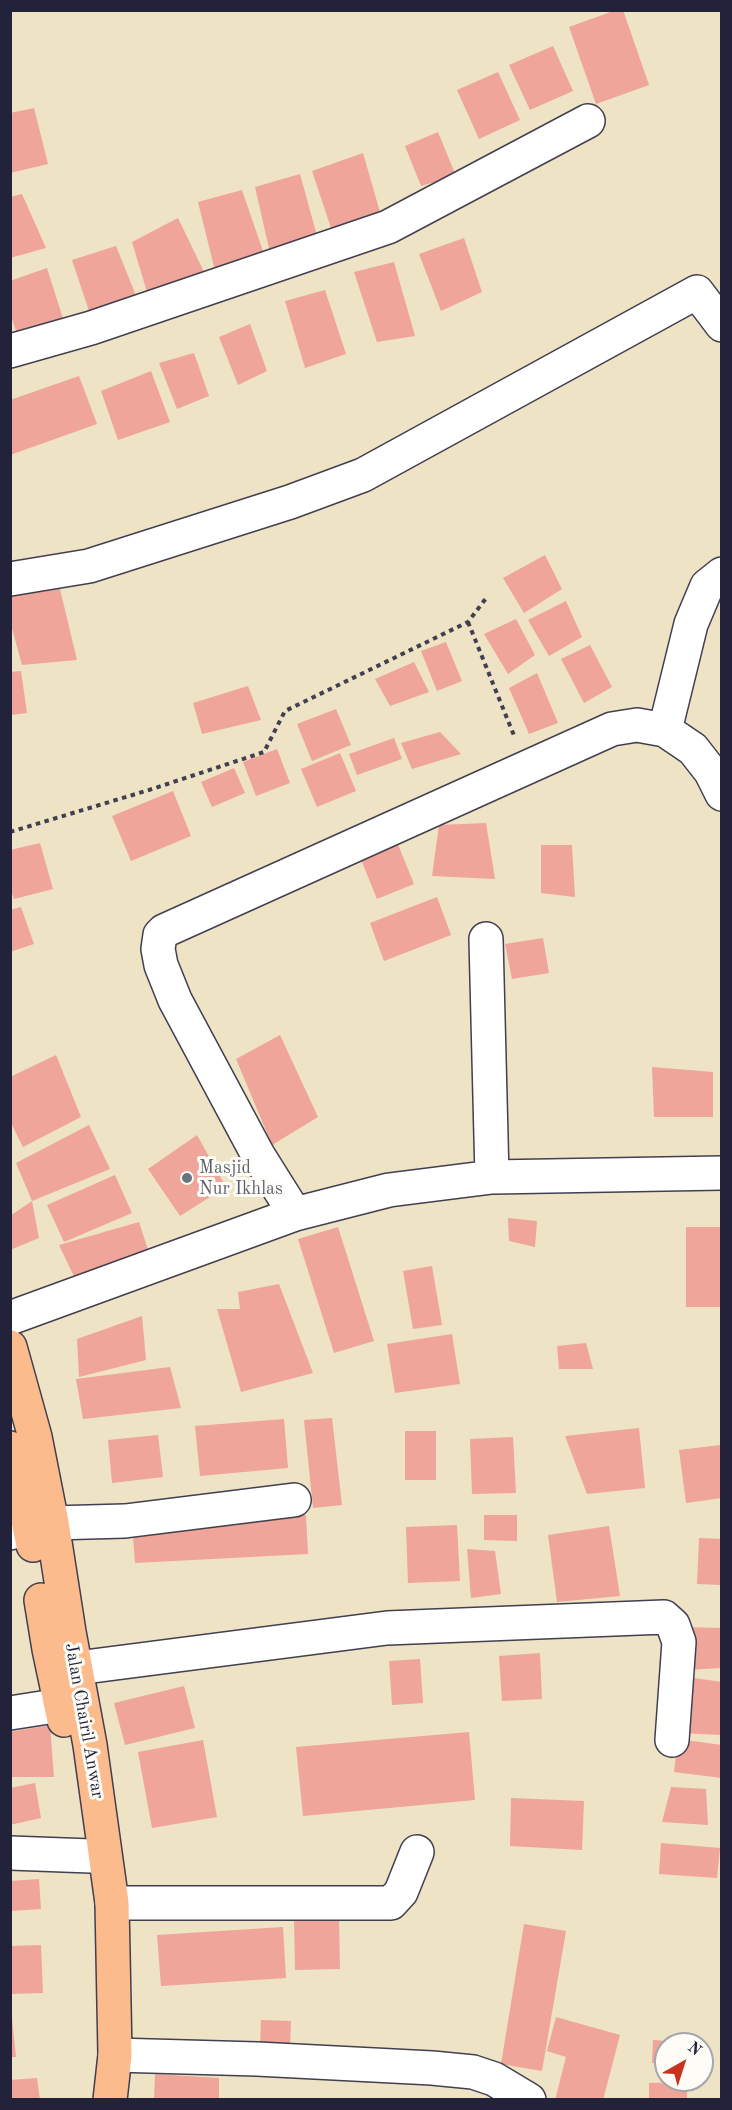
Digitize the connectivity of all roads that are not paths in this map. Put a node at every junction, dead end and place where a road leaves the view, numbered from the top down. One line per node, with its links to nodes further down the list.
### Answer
1 (588, 121): 3 (street)
2 (722, 325): 5 (street)
3 (10, 351)
4 (722, 574): 6 (street)
5 (10, 579)
6 (665, 730): 7 (street); 11 (street)
7 (722, 794)
8 (486, 939): 10 (street)
9 (722, 1173): 10 (street)
10 (492, 1177): 11 (street)
11 (295, 1214): 12 (street)
12 (10, 1318)
13 (10, 1347): 16 (main road, Jalan Chairil Anwar)
14 (10, 1448): 16 (main road, Jalan Chairil Anwar)
15 (294, 1500): 16 (street)
16 (31, 1528): 17 (main road, Jalan Chairil Anwar); 18 (main road, Jalan Chairil Anwar)
17 (77, 1668): 20 (street); 24 (main road, Jalan Chairil Anwar)
18 (61, 1705): 19 (street); 23 (main road, Jalan Chairil Anwar)
19 (10, 1713)
20 (672, 1740)
21 (417, 1852): 24 (street)
22 (10, 1853): 23 (street)
23 (91, 1856): 26 (main road, Jalan Chairil Anwar)
24 (112, 1903): 25 (main road, Jalan Chairil Anwar)
25 (115, 2055): 27 (main road, Jalan Chairil Anwar); 28 (street)
26 (94, 2100)
27 (110, 2100)
28 (529, 2100)

